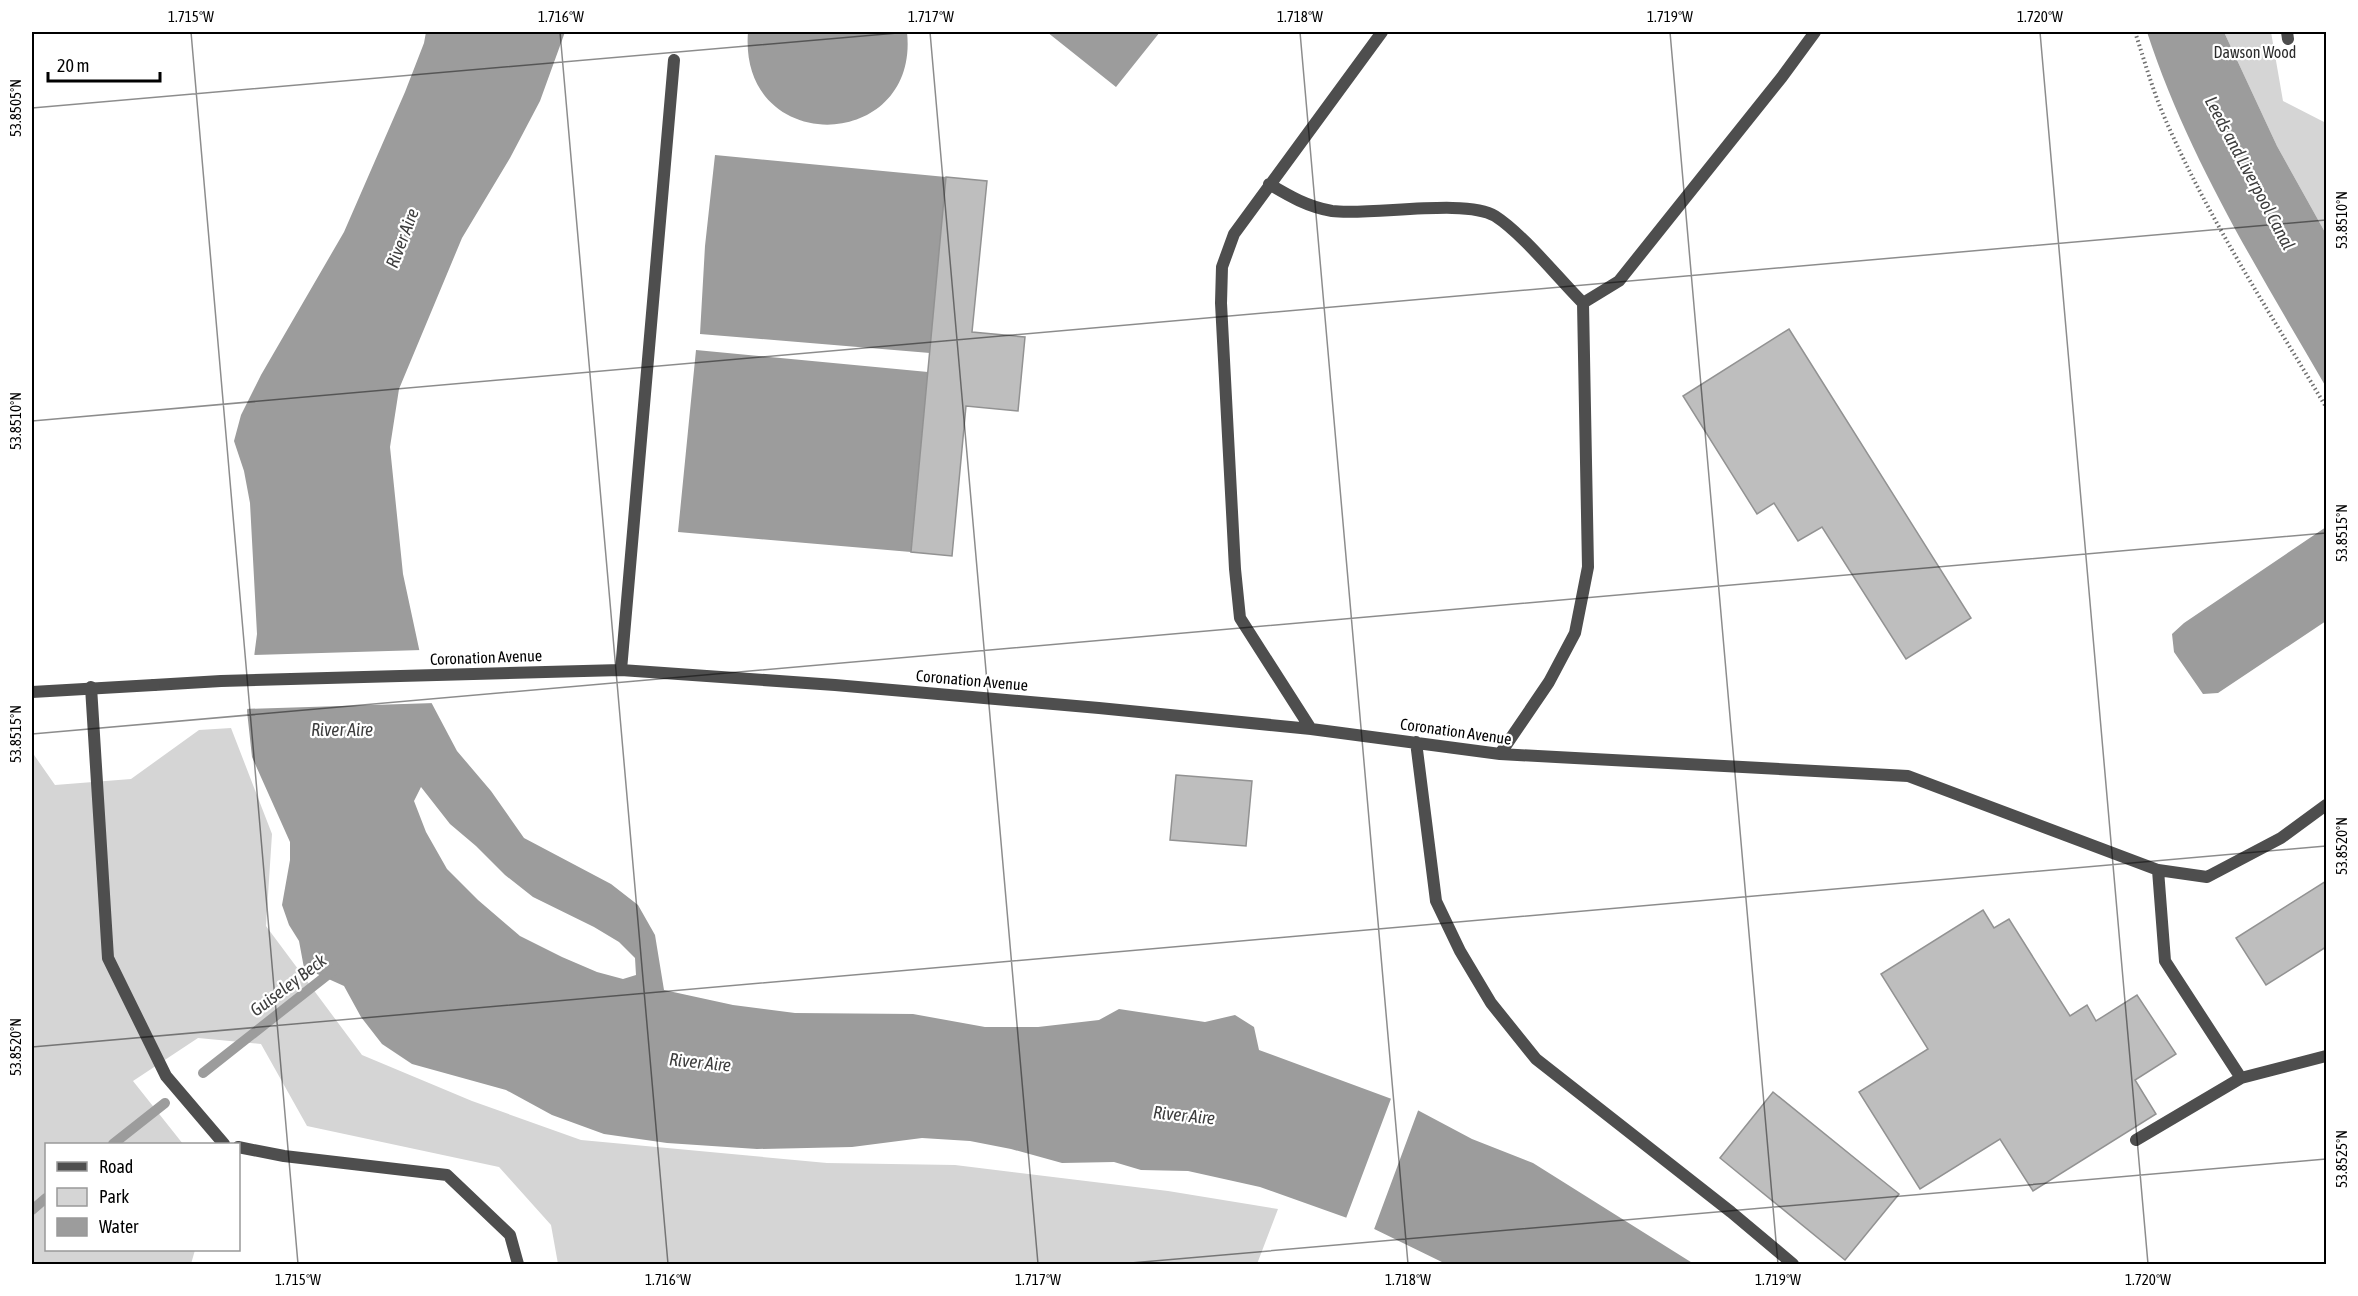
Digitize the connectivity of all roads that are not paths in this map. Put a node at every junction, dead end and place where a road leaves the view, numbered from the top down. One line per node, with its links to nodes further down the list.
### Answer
1 (1382, 32): 4 (street)
2 (1815, 32): 5 (street)
3 (674, 60): 6 (street)
4 (1269, 184): 5 (street); 9 (street)
5 (1583, 303): 11 (street)
6 (621, 670): 7 (street, Coronation Avenue); 9 (street, Coronation Avenue)
7 (91, 687): 8 (street, Coronation Avenue); 17 (street)
8 (32, 692)
9 (1311, 729): 10 (street, Coronation Avenue)
10 (1416, 742): 11 (street, Coronation Avenue); 20 (street)
11 (1500, 754): 13 (street, Coronation Avenue)
12 (2326, 805): 13 (street, Coronation Avenue)
13 (2158, 870): 15 (street)
14 (2326, 1056): 15 (street)
15 (2241, 1078): 16 (street)
16 (2136, 1140)
17 (223, 1143)
18 (240, 1147): 19 (street)
19 (518, 1264)
20 (1793, 1264)

